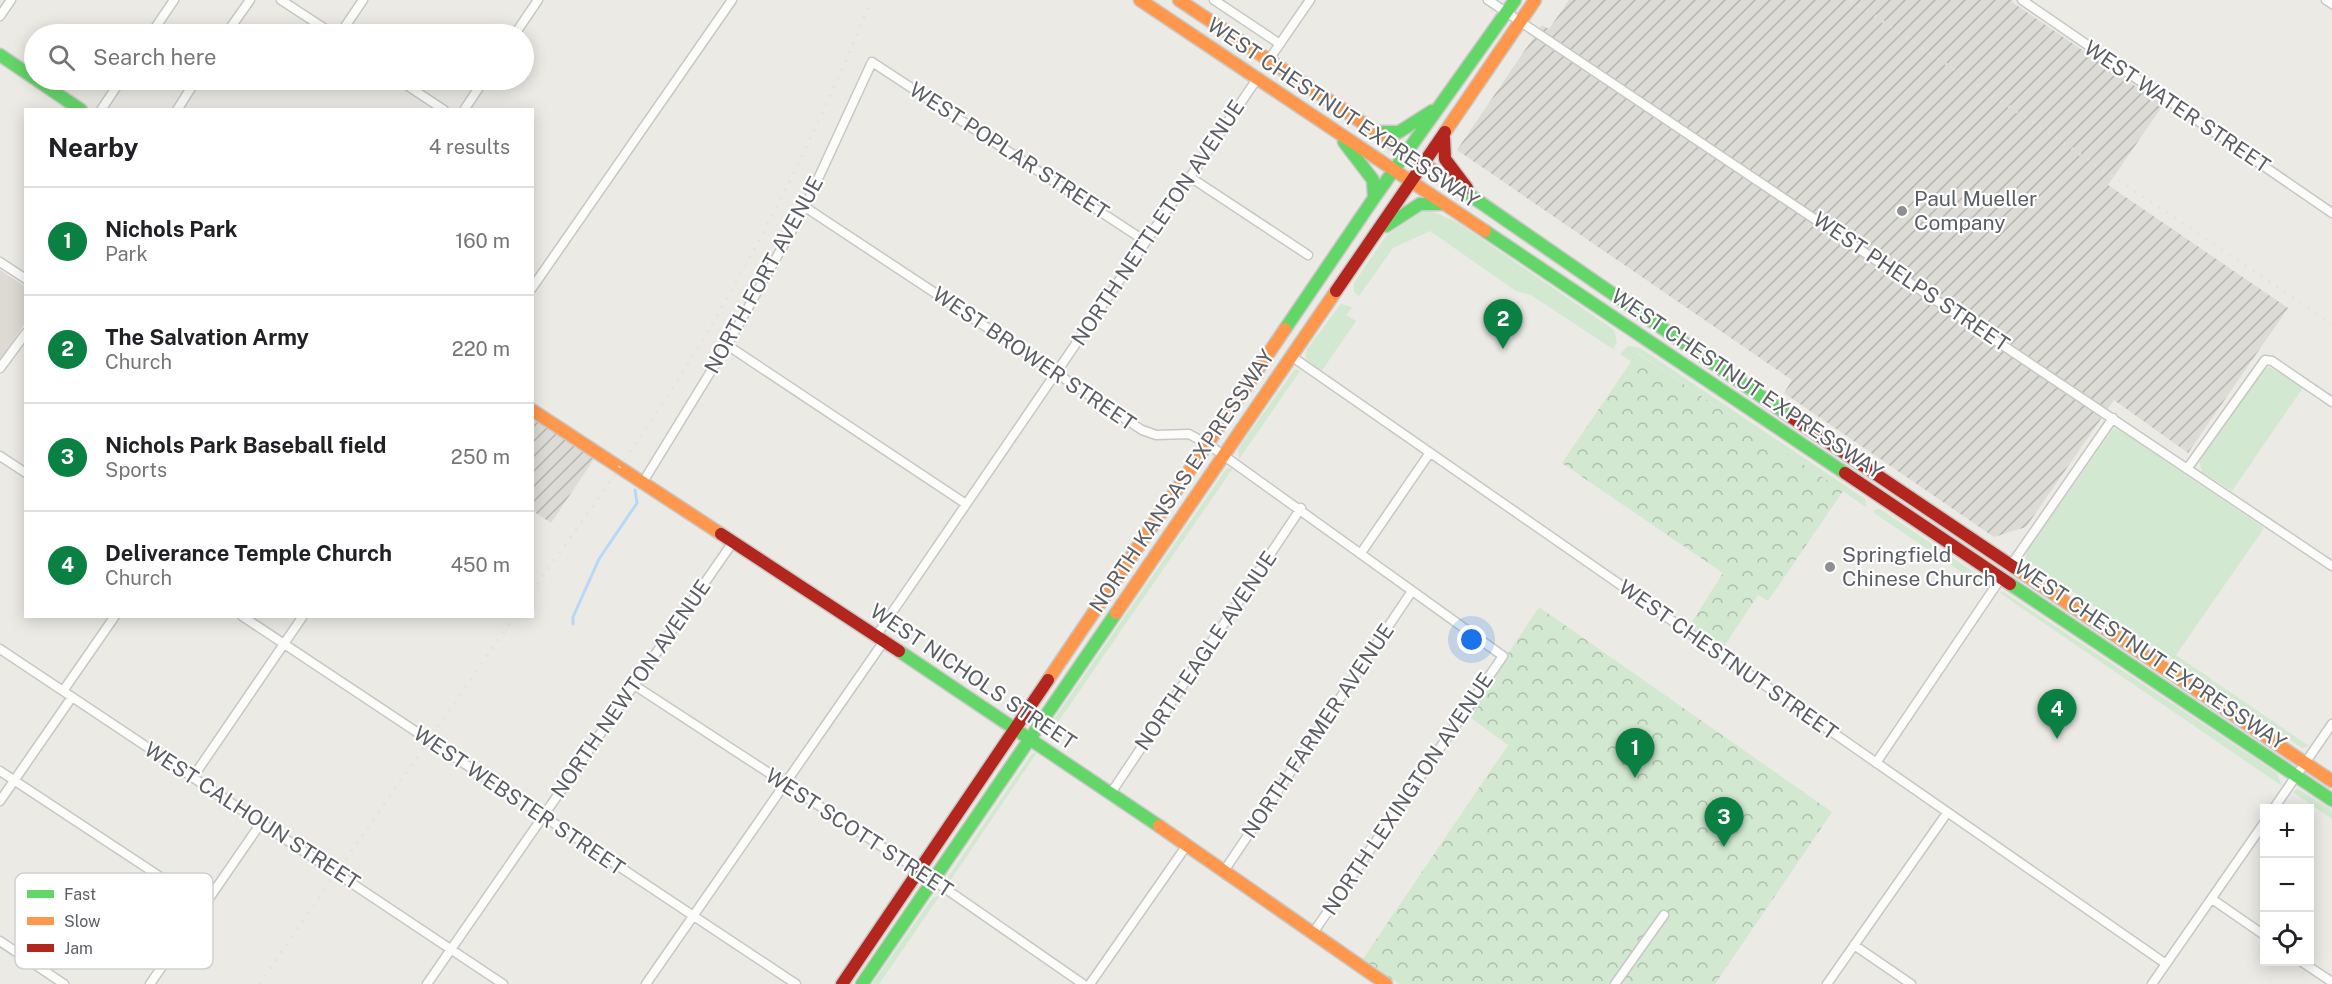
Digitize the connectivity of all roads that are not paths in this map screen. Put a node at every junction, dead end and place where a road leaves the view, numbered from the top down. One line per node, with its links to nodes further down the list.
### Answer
1 (11, 0): 19 (street)
2 (174, 0): 21 (street)
3 (250, 0): 22 (street)
4 (281, 0): 23 (street)
5 (363, 0): 24 (street)
6 (538, 0): 25 (street)
7 (1140, 0): 31 (main road, WEST CHESTNUT EXPRESSWAY)
8 (1179, 0): 28 (main road, WEST CHESTNUT EXPRESSWAY)
9 (1214, 0): 26 (street)
10 (1310, 0): 26 (street)
11 (1488, 0): 18 (street, WEST PHELPS STREET)
12 (1515, 0): 18 (main road, NORTH KANSAS EXPRESSWAY)
13 (1535, 0): 20 (main road, NORTH KANSAS EXPRESSWAY)
14 (2326, 0): 17 (street)
15 (730, 1): 61 (street)
16 (2025, 1): 55 (street, WEST WATER STREET)
17 (2332, 4)
18 (1507, 12): 20 (street, WEST PHELPS STREET); 37 (main road, NORTH KANSAS EXPRESSWAY)
19 (0, 16)
20 (1522, 21): 45 (main road, NORTH KANSAS EXPRESSWAY); 69 (street, WEST PHELPS STREET)
21 (158, 24)
22 (233, 24)
23 (318, 24)
24 (347, 24)
25 (521, 24)
26 (1280, 44): 28 (street)
27 (0, 55): 30 (main road)
28 (1268, 61): 43 (main road, WEST CHESTNUT EXPRESSWAY)
29 (872, 62): 54 (street, NORTH FORT AVENUE); 57 (street, WEST POPLAR STREET)
30 (24, 71)
31 (1257, 79): 44 (main road, WEST CHESTNUT EXPRESSWAY); 49 (street, NORTH NETTLETON AVENUE)
32 (52, 90): 38 (main road)
33 (114, 90): 39 (street)
34 (190, 90): 40 (street)
35 (414, 90): 41 (street)
36 (477, 90): 42 (street)
37 (1448, 95): 43 (main road); 46 (main road, NORTH KANSAS EXPRESSWAY)
38 (78, 108)
39 (102, 108)
40 (178, 108)
41 (441, 108)
42 (465, 108)
43 (1366, 127): 46 (main road, WEST CHESTNUT EXPRESSWAY)
44 (1333, 129): 48 (main road, WEST CHESTNUT EXPRESSWAY); 51 (main road)
45 (1444, 136): 47 (main road, NORTH KANSAS EXPRESSWAY); 52 (main road)
46 (1406, 154): 47 (main road, WEST CHESTNUT EXPRESSWAY); 48 (main road, NORTH KANSAS EXPRESSWAY)
47 (1423, 165): 50 (main road, NORTH KANSAS EXPRESSWAY); 52 (main road, WEST CHESTNUT EXPRESSWAY)
48 (1394, 170): 50 (main road, WEST CHESTNUT EXPRESSWAY); 51 (main road, NORTH KANSAS EXPRESSWAY)
49 (1190, 177): 57 (street, NORTH NETTLETON AVENUE); 58 (street)
50 (1411, 182): 53 (main road, WEST CHESTNUT EXPRESSWAY); 56 (main road, NORTH KANSAS EXPRESSWAY)
51 (1374, 198): 70 (main road, NORTH KANSAS EXPRESSWAY)
52 (1473, 198): 81 (main road, WEST CHESTNUT EXPRESSWAY)
53 (1445, 205): 56 (main road); 83 (main road, WEST CHESTNUT EXPRESSWAY)
54 (805, 207): 63 (street, NORTH FORT AVENUE); 66 (street, WEST BROWER STREET)
55 (2332, 213)
56 (1373, 237): 64 (main road, NORTH KANSAS EXPRESSWAY)
57 (1145, 241): 66 (street, NORTH NETTLETON AVENUE)
58 (1308, 255)
59 (0, 262): 60 (street)
60 (24, 278)
61 (534, 285)
62 (24, 336): 65 (street)
63 (727, 345): 76 (street, NORTH FORT AVENUE); 77 (street)
64 (1291, 356): 71 (main road, NORTH KANSAS EXPRESSWAY); 72 (street, WEST CHESTNUT STREET)
65 (0, 368)
66 (1056, 372): 70 (street, WEST BROWER STREET); 77 (street, NORTH NETTLETON AVENUE)
67 (2332, 402): 74 (street)
68 (534, 411): 76 (main road, WEST NICHOLS STREET)
69 (2113, 418): 74 (street, WEST PHELPS STREET); 81 (street)
70 (1209, 445): 71 (street, WEST BROWER STREET); 96 (main road, NORTH KANSAS EXPRESSWAY)
71 (1223, 454): 78 (street, WEST BROWER STREET); 97 (main road, NORTH KANSAS EXPRESSWAY)
72 (1429, 454): 80 (street); 98 (street, WEST CHESTNUT STREET)
73 (0, 456): 75 (street)
74 (2187, 469): 82 (street, WEST PHELPS STREET)
75 (24, 472)
76 (643, 482): 79 (main road, WEST NICHOLS STREET)
77 (966, 504): 88 (street, NORTH NETTLETON AVENUE)
78 (1300, 508): 80 (street, WEST BROWER STREET); 106 (street, NORTH EAGLE AVENUE)
79 (733, 542): 88 (main road, WEST NICHOLS STREET); 92 (street, NORTH NEWTON AVENUE)
80 (1361, 553): 84 (street, WEST BROWER STREET)
81 (2011, 565): 99 (main road, WEST CHESTNUT EXPRESSWAY)
82 (2332, 566)
83 (2001, 578): 98 (street); 101 (main road, WEST CHESTNUT EXPRESSWAY)
84 (1412, 591): 91 (street, WEST BROWER STREET); 116 (street, NORTH FARMER AVENUE)
85 (114, 618): 93 (street)
86 (245, 618): 89 (street, WEST WEBSTER STREET)
87 (302, 618): 89 (street)
88 (880, 638): 96 (main road, WEST NICHOLS STREET); 105 (street, NORTH NETTLETON AVENUE)
89 (284, 645): 102 (street); 111 (street, WEST WEBSTER STREET)
90 (0, 649): 93 (street, WEST CALHOUN STREET)
91 (1503, 656): 124 (street, NORTH LEXINGTON AVENUE)
92 (634, 686): 105 (street, WEST SCOTT STREET); 111 (street, NORTH NEWTON AVENUE)
93 (63, 691): 94 (street, WEST CALHOUN STREET)
94 (72, 697): 102 (street, WEST CALHOUN STREET); 103 (street)
95 (2332, 724): 99 (street)
96 (1016, 728): 97 (main road, WEST NICHOLS STREET); 115 (main road, NORTH KANSAS EXPRESSWAY)
97 (1030, 737): 106 (main road, WEST NICHOLS STREET); 118 (main road, NORTH KANSAS EXPRESSWAY)
98 (1876, 763): 110 (street, WEST CHESTNUT STREET)
99 (2306, 763): 101 (street); 104 (main road, WEST CHESTNUT EXPRESSWAY)
100 (0, 771): 103 (street)
101 (2297, 776): 107 (main road, WEST CHESTNUT EXPRESSWAY); 109 (street)
102 (193, 777): 112 (street, WEST CALHOUN STREET)
103 (14, 780): 108 (street); 117 (street)
104 (2332, 781)
105 (783, 783): 115 (street, WEST SCOTT STREET); 122 (street, NORTH NETTLETON AVENUE)
106 (1111, 793): 114 (main road, WEST NICHOLS STREET)
107 (2332, 800)
108 (0, 801)
109 (2277, 804)
110 (1947, 813): 126 (street); 129 (street, WEST CHESTNUT STREET)
111 (542, 818): 122 (street, WEST WEBSTER STREET); 127 (street, NORTH NEWTON AVENUE)
112 (261, 823): 119 (street); 127 (street, WEST CALHOUN STREET)
113 (2260, 830): 120 (street)
114 (1187, 845): 116 (main road, WEST NICHOLS STREET); 143 (street)
115 (919, 871): 118 (street, WEST SCOTT STREET); 140 (main road, NORTH KANSAS EXPRESSWAY)
116 (1224, 871): 124 (main road, WEST NICHOLS STREET)
117 (154, 873)
118 (933, 880): 141 (main road, NORTH KANSAS EXPRESSWAY); 142 (street, WEST SCOTT STREET)
119 (213, 890)
120 (2212, 899): 123 (street); 129 (street)
121 (1664, 915): 145 (street)
122 (692, 916): 138 (street, NORTH NETTLETON AVENUE); 139 (street, WEST WEBSTER STREET)
123 (2260, 932)
124 (1313, 933): 144 (main road, WEST NICHOLS STREET)
125 (0, 941): 128 (street)
126 (1854, 945): 146 (street); 147 (street)
127 (451, 950): 136 (street, NORTH NEWTON AVENUE); 137 (street, WEST CALHOUN STREET)
128 (15, 951)
129 (2166, 964): 148 (street)
130 (2308, 966): 133 (street)
131 (42, 969): 134 (street)
132 (160, 969): 135 (street)
133 (2332, 982)
134 (64, 984)
135 (150, 984)
136 (427, 984)
137 (503, 984)
138 (646, 984)
139 (796, 984)
140 (842, 984)
141 (862, 984)
142 (1083, 984)
143 (1090, 984)
144 (1386, 984)
145 (1615, 984)
146 (1827, 984)
147 (1911, 984)
148 (2152, 984)

